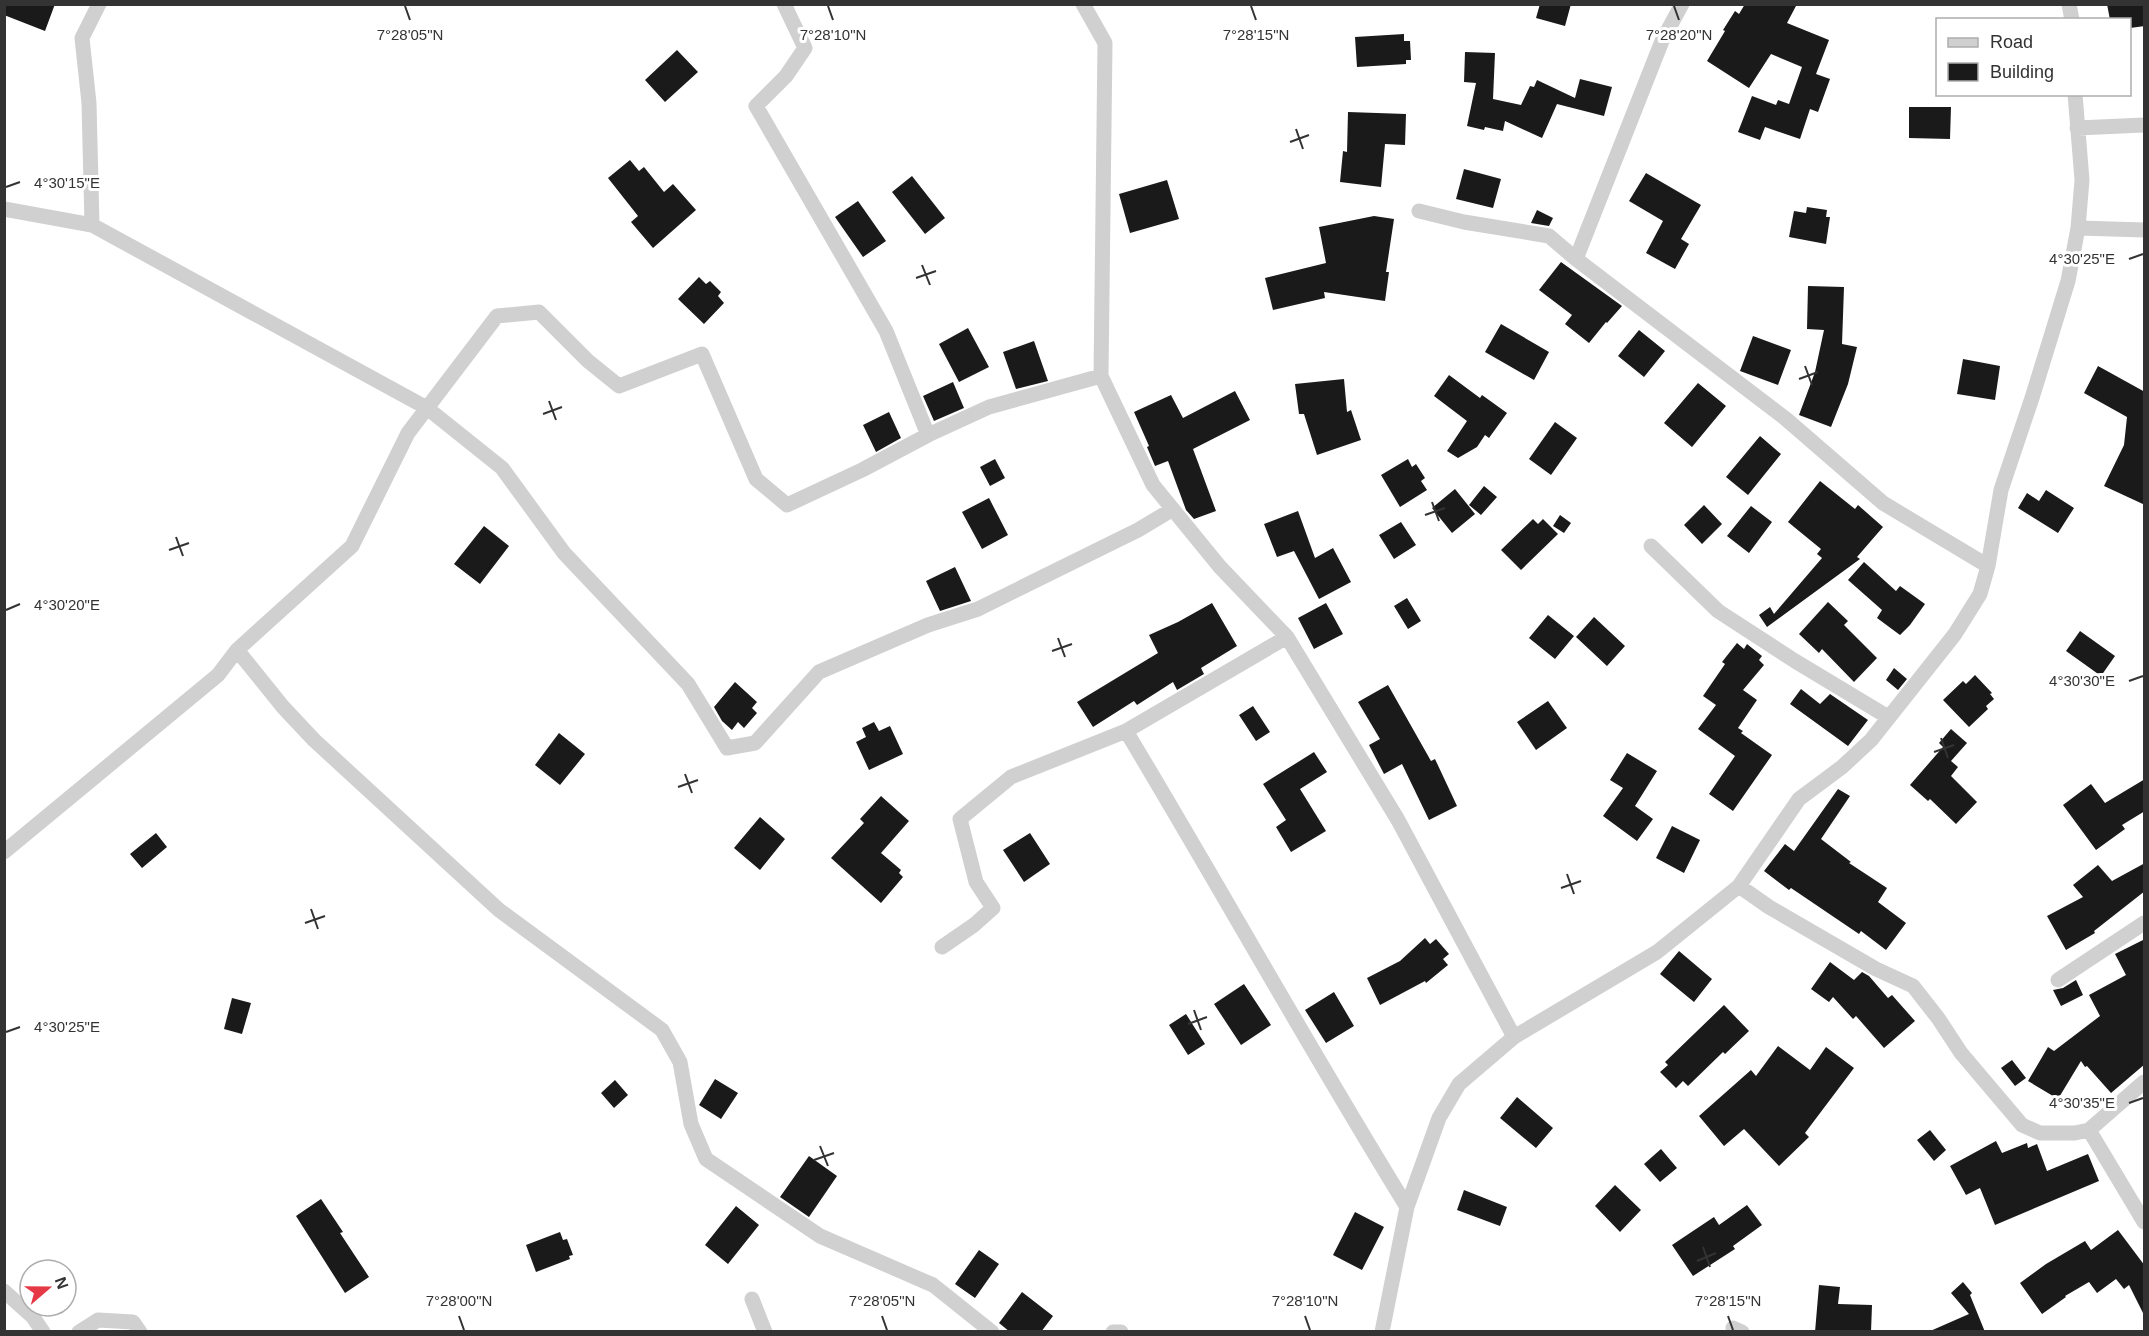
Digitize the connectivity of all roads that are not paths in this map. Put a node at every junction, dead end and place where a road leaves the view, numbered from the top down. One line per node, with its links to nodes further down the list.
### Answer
1 (99, 4): 10 (street)
2 (784, 4): 16 (street)
3 (1083, 4): 14 (street)
4 (1682, 4): 13 (street)
5 (2075, 96): 7 (street)
6 (2145, 124): 7 (street)
7 (2077, 128): 11 (street)
8 (4, 209): 10 (street)
9 (1419, 211): 13 (street)
10 (92, 225): 15 (street)
11 (2078, 228): 12 (street); 19 (street)
12 (2145, 230)
13 (1576, 259): 19 (street)
14 (1101, 376): 16 (street); 17 (street)
15 (428, 408): 16 (street); 17 (street); 21 (street)
16 (928, 435)
17 (1173, 509): 20 (street)
18 (1651, 546): 22 (street)
19 (1988, 566): 22 (street)
20 (1287, 637): 23 (street); 29 (street)
21 (237, 650): 24 (street); 40 (street)
22 (1888, 717): 25 (street)
23 (1126, 731): 27 (street); 32 (street)
24 (4, 852)
25 (1739, 886): 29 (street); 31 (street)
26 (2145, 923): 28 (street)
27 (942, 946)
28 (2058, 980)
29 (1514, 1037): 32 (street)
30 (2145, 1082): 31 (street)
31 (2089, 1130): 33 (street)
32 (1407, 1207): 43 (street)
33 (2145, 1222)
34 (4, 1291): 36 (street)
35 (752, 1299): 39 (street)
36 (43, 1332)
37 (79, 1332): 38 (street)
38 (140, 1332)
39 (765, 1332)
40 (992, 1332)
41 (1113, 1332): 42 (street)
42 (1121, 1332)
43 (1382, 1332)

